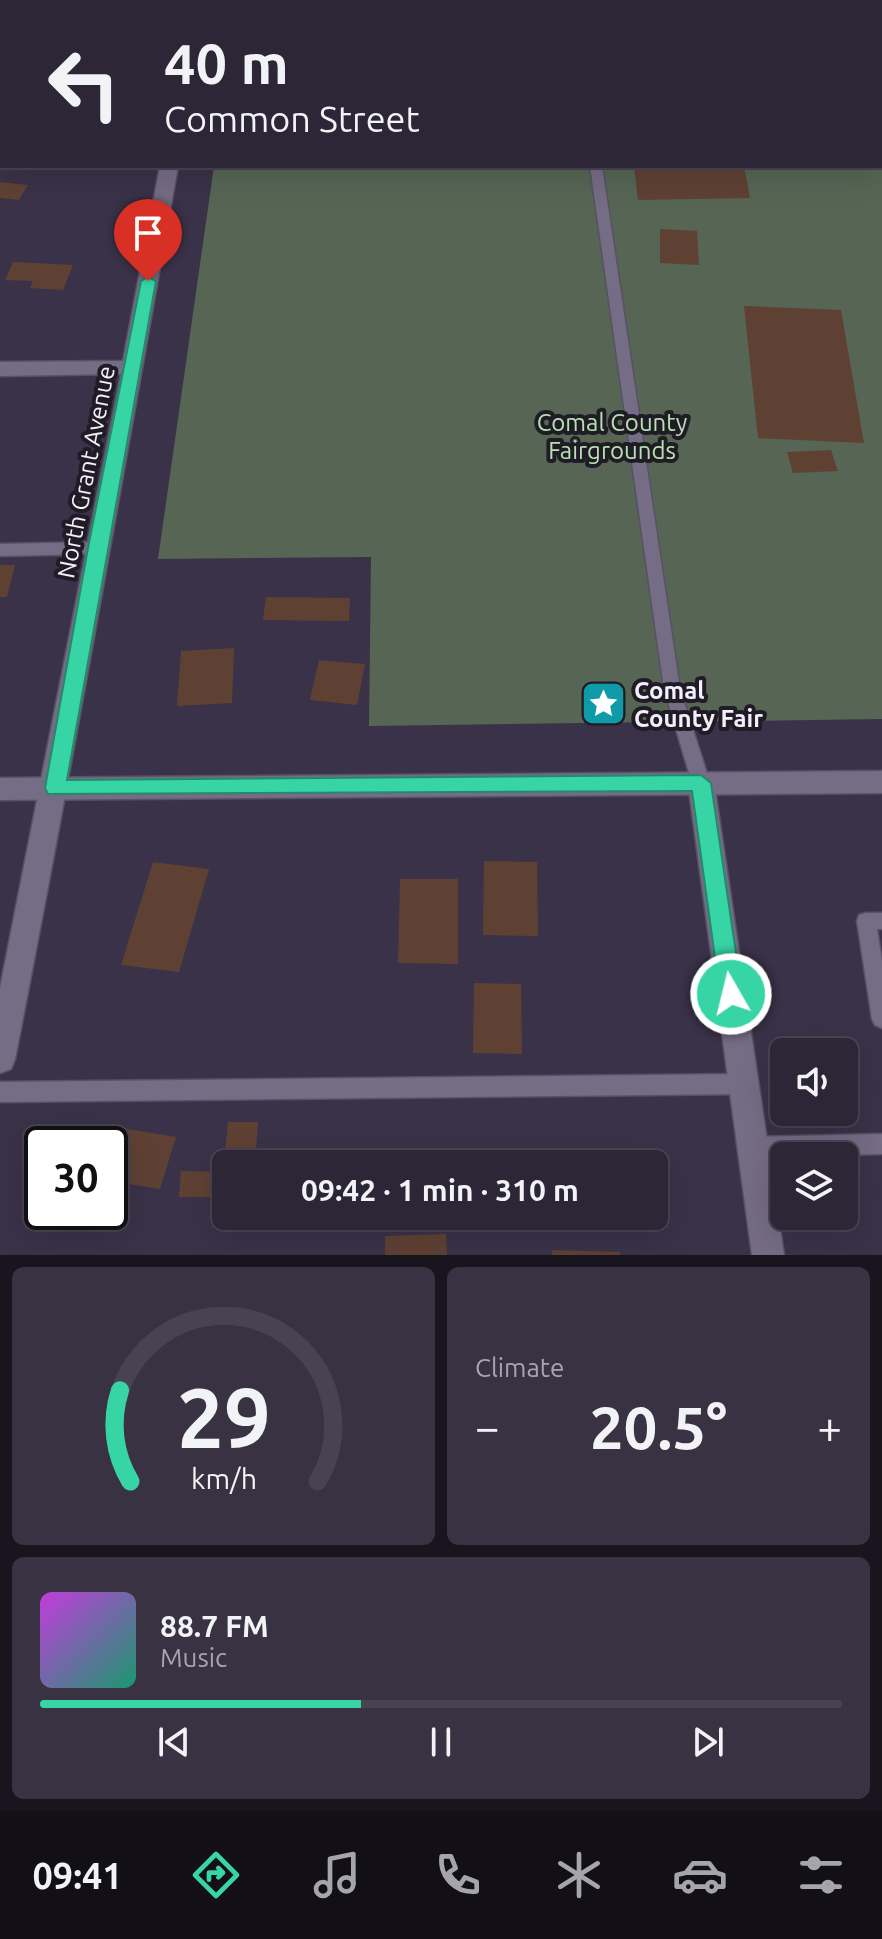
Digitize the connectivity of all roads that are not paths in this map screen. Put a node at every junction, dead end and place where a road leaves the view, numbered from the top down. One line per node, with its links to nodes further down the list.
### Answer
1 (169, 168): 3 (street, North Grant Avenue)
2 (596, 168): 8 (lane)
3 (133, 367): 4 (street); 5 (street, North Grant Avenue)
4 (0, 369)
5 (96, 548): 6 (lane); 9 (street, North Grant Avenue)
6 (0, 550)
7 (882, 782): 8 (street)
8 (701, 783): 9 (street); 14 (street)
9 (55, 788): 10 (street); 13 (street, North Grant Avenue)
10 (0, 789)
11 (882, 921): 12 (lane)
12 (882, 1019)
13 (0, 1059)
14 (745, 1084): 15 (lane); 17 (street)
15 (0, 1092)
16 (882, 1144): 17 (lane)
17 (753, 1147): 18 (street)
18 (768, 1255)

